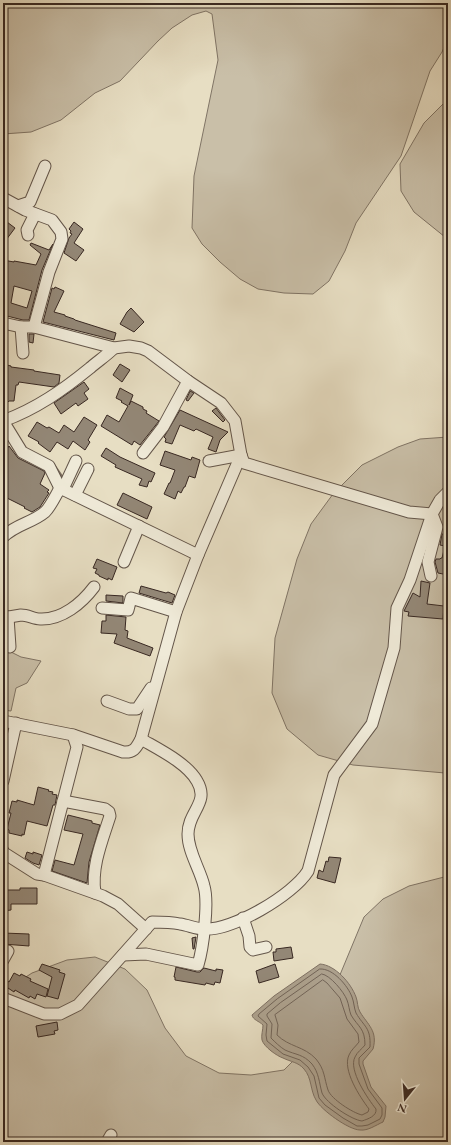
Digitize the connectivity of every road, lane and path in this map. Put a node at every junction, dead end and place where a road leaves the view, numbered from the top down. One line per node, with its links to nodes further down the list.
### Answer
1 (45, 166): 3 (street)
2 (3, 198): 3 (street)
3 (18, 206): 4 (street)
4 (35, 214): 5 (street); 8 (street)
5 (28, 235)
6 (3, 323): 7 (street)
7 (21, 327): 8 (street); 10 (street)
8 (34, 327): 9 (street)
9 (114, 348): 11 (street); 12 (street)
10 (23, 352)
11 (188, 381): 13 (street); 14 (street)
12 (3, 421): 18 (street)
13 (143, 453)
14 (241, 455): 15 (street); 21 (street); 24 (street)
15 (209, 461)
16 (76, 462): 18 (street)
17 (88, 469): 20 (street)
18 (61, 489): 20 (street); 23 (street)
19 (448, 492): 21 (street)
20 (75, 495): 22 (street)
21 (432, 514): 26 (street); 43 (street)
22 (139, 526): 24 (street); 25 (street)
23 (3, 537)
24 (198, 555): 29 (street)
25 (124, 562)
26 (431, 576)
27 (94, 587): 30 (street)
28 (102, 608): 29 (street)
29 (176, 612): 32 (street)
30 (6, 618): 31 (street)
31 (10, 647)
32 (157, 682): 33 (street); 37 (street)
33 (107, 701)
34 (3, 721): 35 (street)
35 (16, 723): 36 (street); 38 (street)
36 (74, 734): 37 (street); 39 (street)
37 (141, 739): 45 (street)
38 (3, 781)
39 (63, 801): 41 (street); 42 (street)
40 (3, 851): 41 (street)
41 (44, 875): 42 (street)
42 (95, 893): 44 (street)
43 (242, 918): 45 (street); 46 (street)
44 (146, 929): 45 (street); 47 (street)
45 (204, 929): 47 (street)
46 (266, 947)
47 (123, 955): 48 (street)
48 (3, 998)

